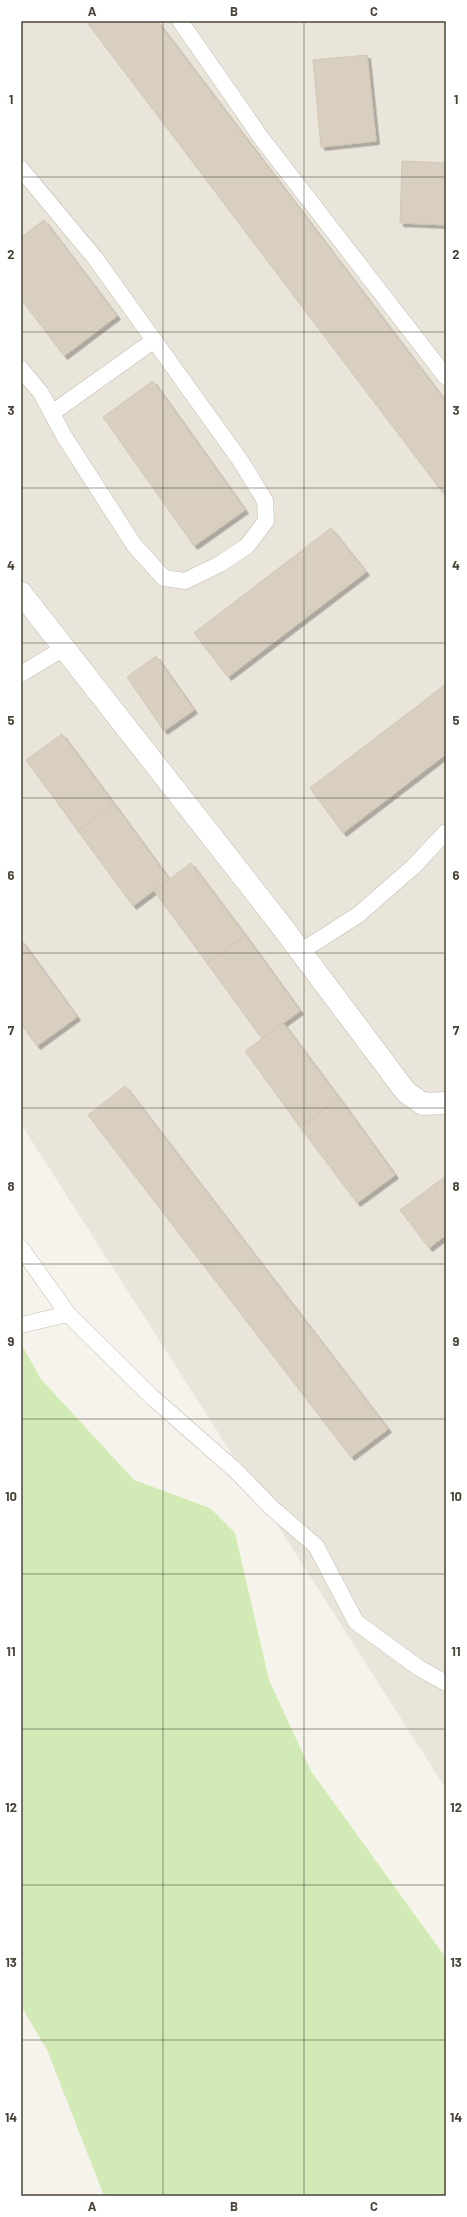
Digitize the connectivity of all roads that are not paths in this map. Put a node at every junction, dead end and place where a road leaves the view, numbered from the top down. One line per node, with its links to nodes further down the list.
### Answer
1 (180, 21): 5 (lane)
2 (21, 169): 3 (lane)
3 (153, 341): 6 (lane); 6 (lane)
4 (21, 369): 6 (lane)
5 (446, 377)
6 (52, 413)
7 (21, 593): 8 (street)
8 (64, 648): 9 (lane); 11 (street)
9 (21, 674)
10 (446, 832): 11 (lane)
11 (300, 952): 12 (street)
12 (446, 1103)
13 (21, 1248): 14 (lane)
14 (68, 1314): 15 (lane); 16 (lane)
15 (21, 1325)
16 (446, 1683)

